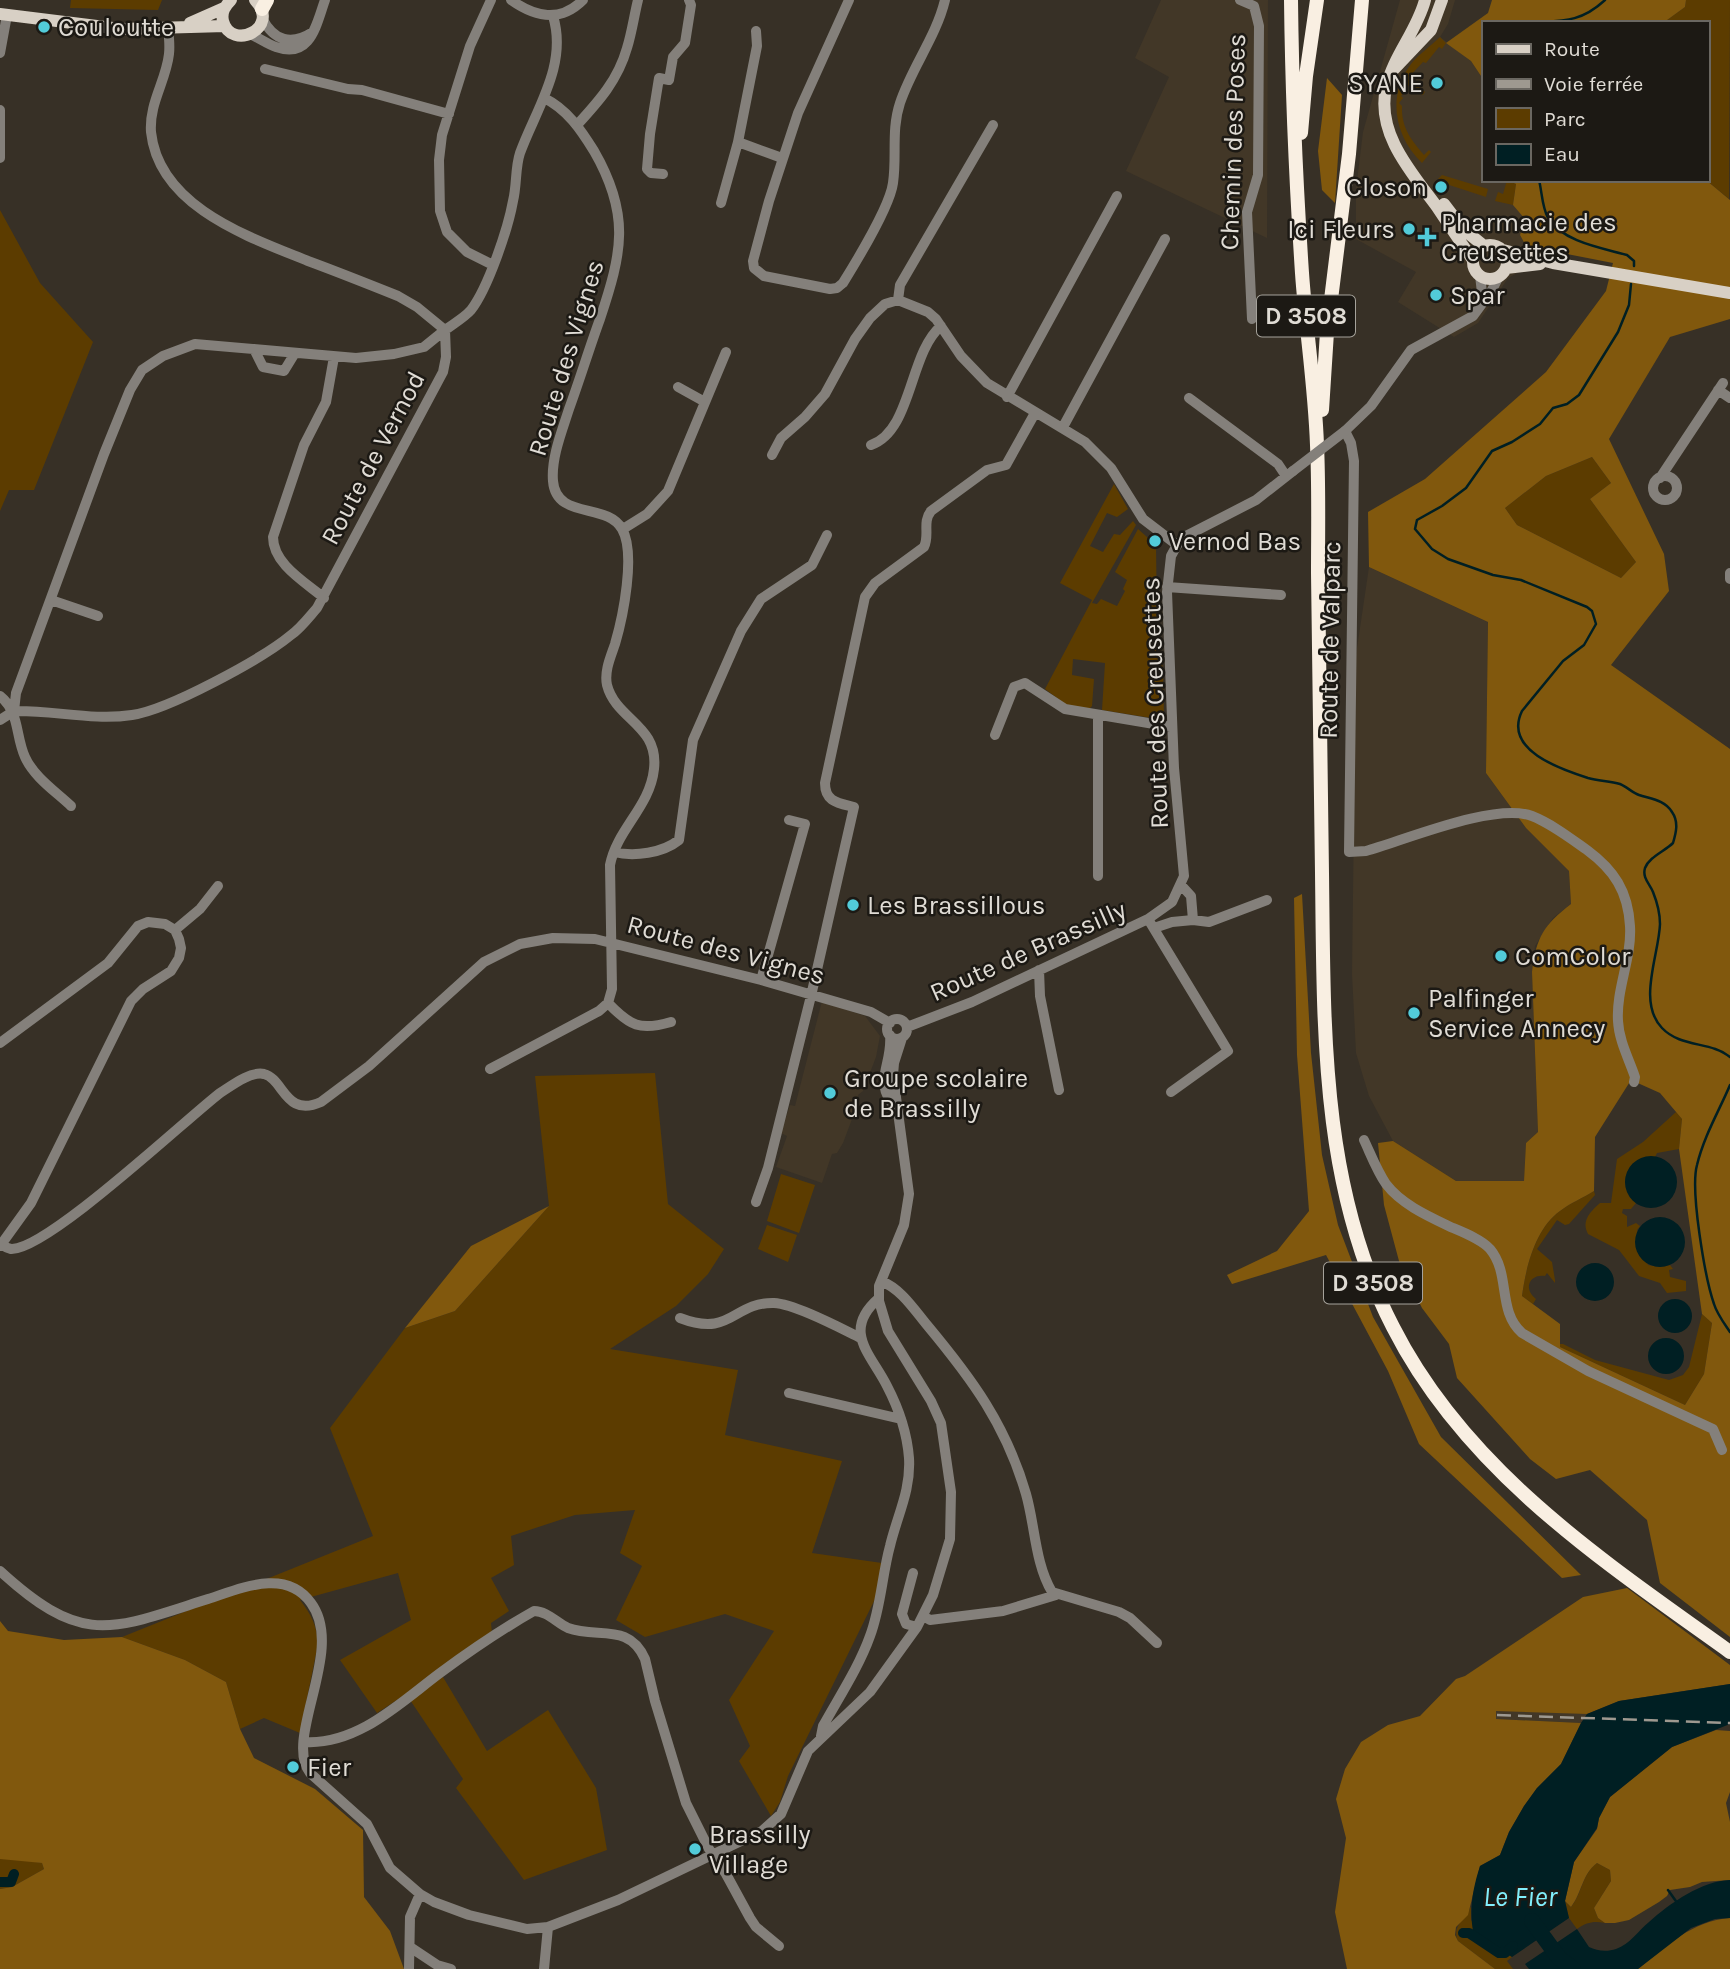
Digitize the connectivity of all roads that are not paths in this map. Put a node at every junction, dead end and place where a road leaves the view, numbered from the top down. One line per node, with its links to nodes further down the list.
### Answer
1 (325, 0): 22 (street)
2 (491, 0): 29 (street)
3 (511, 0): 18 (street)
4 (583, 0): 18 (street)
5 (638, 0): 30 (street)
6 (689, 0): 36 (street)
7 (849, 0): 35 (street)
8 (945, 0): 35 (street)
9 (1240, 0): 51 (street, Chemin des Poses)
10 (1291, 0): 40 (highway)
11 (1317, 0): 40 (highway, D 3508)
12 (1362, 0): 69 (highway)
13 (1425, 0): 26 (main road)
14 (1442, 0): 26 (main road)
15 (227, 4): 19 (main road); 20 (main road)
16 (261, 7): 22 (street); 23 (main road)
17 (4, 15): 20 (main road); 24 (street)
18 (553, 16): 27 (street)
19 (225, 26): 20 (main road); 23 (main road)
20 (174, 27): 53 (street)
21 (756, 31): 32 (street)
22 (313, 32): 23 (street)
23 (250, 34)
24 (0, 53)
25 (265, 69): 29 (street)
26 (1391, 72): 33 (main road)
27 (544, 98): 30 (street, Route des Vignes); 45 (street)
28 (0, 110): 34 (street)
29 (449, 114): 45 (street)
30 (577, 125): 71 (street, Route des Vignes)
31 (993, 125): 49 (street)
32 (738, 142): 35 (street); 38 (street)
33 (1401, 155): 41 (main road); 43 (main road)
34 (0, 158)
35 (782, 158)
36 (663, 174)
37 (1117, 196): 59 (street)
38 (721, 203)
39 (1165, 239): 64 (street)
40 (1301, 243): 69 (highway, D 3508)
41 (1484, 246): 42 (main road); 43 (main road)
42 (1503, 250): 44 (main road); 46 (main road)
43 (1473, 260): 47 (main road)
44 (1553, 263): 46 (main road); 48 (main road)
45 (493, 265): 53 (street)
46 (1502, 272): 47 (main road); 50 (street)
47 (1480, 275): 50 (street)
48 (1730, 293)
49 (898, 300): 52 (street); 67 (street)
50 (1483, 302): 65 (street)
51 (1252, 320)
52 (941, 326): 59 (street); 66 (street)
53 (445, 330): 57 (street); 78 (street, Route de Vernod)
54 (254, 349): 56 (street); 56 (street); 79 (street)
55 (726, 352): 62 (street)
56 (295, 353): 57 (street)
57 (334, 357): 78 (street)
58 (678, 387): 62 (street)
59 (1007, 397): 63 (street)
60 (1189, 398): 68 (street)
61 (1730, 398): 70 (street)
62 (705, 402): 71 (street)
63 (1035, 412): 64 (street); 100 (street)
64 (1063, 427): 73 (street)
65 (1345, 431): 68 (street, Route des Creusettes, bridge); 109 (street, Route de Valparc)
66 (871, 445)
67 (772, 455)
68 (1289, 473): 73 (street, Route des Creusettes)
69 (1318, 477): 129 (highway, D 3508)
70 (1660, 478)
71 (622, 529): 89 (street, Route des Vignes)
72 (827, 535): 89 (street)
73 (1177, 545): 76 (street, Route des Creusettes)
74 (1730, 573): 75 (street)
75 (1730, 579)
76 (1167, 587): 77 (street); 85 (street, Route des Creusettes)
77 (1281, 595)
78 (324, 598): 82 (street, Route de Vernod)
79 (51, 600): 80 (street); 82 (street)
80 (98, 616)
81 (0, 696): 82 (street)
82 (14, 711): 84 (street); 87 (street)
83 (1098, 715): 85 (street); 86 (street); 90 (street)
84 (0, 720)
85 (1172, 727): 91 (street, Route des Creusettes)
86 (995, 735)
87 (71, 806)
88 (789, 820): 99 (street)
89 (614, 852): 97 (street, Route des Vignes)
90 (1098, 876)
91 (1181, 885): 94 (street); 95 (street, Route de Brassilly)
92 (218, 886): 96 (street)
93 (1268, 900): 94 (street)
94 (1193, 920): 95 (street)
95 (1151, 924): 98 (street, Route de Brassilly); 111 (street)
96 (175, 930): 107 (street); 115 (street)
97 (611, 944): 99 (street, Route des Vignes); 101 (street); 115 (street)
98 (1039, 970): 104 (street, Route de Brassilly); 110 (street)
99 (761, 980): 100 (street, Route des Vignes)
100 (811, 993): 103 (street, Route des Vignes); 114 (street)
101 (608, 1003): 102 (street); 108 (street)
102 (671, 1023)
103 (890, 1023): 104 (street, Route de Brassilly); 105 (street, Route de Brassilly)
104 (907, 1027): 106 (street, Route de Brassilly)
105 (890, 1035): 106 (street); 112 (street, Route de Brassilly)
106 (902, 1038): 112 (street, Route de Brassilly)
107 (0, 1043)
108 (490, 1069)
109 (1634, 1082)
110 (1059, 1090)
111 (1171, 1092)
112 (898, 1110): 116 (street, Route de Brassilly)
113 (1364, 1140): 122 (street)
114 (756, 1202)
115 (1, 1245)
116 (881, 1281): 117 (street, Route de Brassilly); 125 (street)
117 (879, 1298): 119 (street); 126 (street, Route de Brassilly)
118 (680, 1318): 119 (street)
119 (861, 1338): 121 (street)
120 (789, 1393): 121 (street)
121 (901, 1419): 130 (street)
122 (1722, 1450)
123 (0, 1571): 131 (street)
124 (913, 1573): 127 (street)
125 (1056, 1595): 126 (street); 128 (street)
126 (923, 1616): 127 (street, Route de Brassilly)
127 (917, 1627): 130 (street, Route de Brassilly)
128 (1157, 1643)
129 (1730, 1653)
130 (820, 1737): 132 (street, Route de Brassilly)
131 (305, 1742): 132 (street); 133 (street, Route de Brassilly)
132 (713, 1856): 134 (street, Route de Brassilly); 135 (street)
133 (420, 1894): 134 (street, Route de Brassilly); 136 (street)
134 (548, 1927): 139 (street)
135 (779, 1946)
136 (410, 1947): 137 (street); 138 (street)
137 (409, 1969)
138 (451, 1969)
139 (544, 1969)

